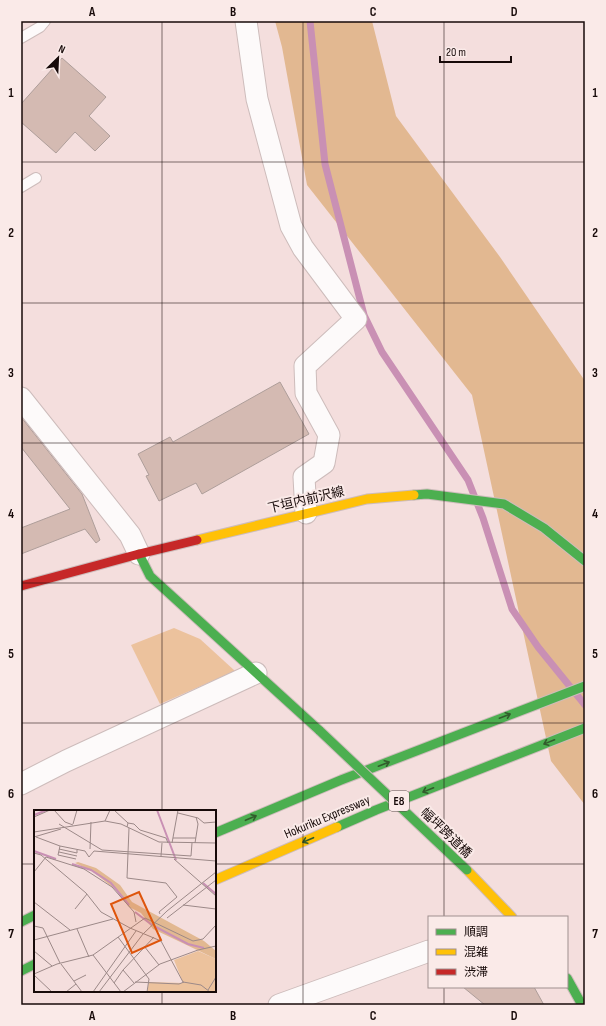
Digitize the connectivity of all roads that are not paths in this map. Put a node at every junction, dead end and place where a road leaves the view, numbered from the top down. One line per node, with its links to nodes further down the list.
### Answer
1 (45, 21): 3 (lane)
2 (246, 21): 7 (street)
3 (21, 38)
4 (36, 178): 5 (lane)
5 (21, 187)
6 (21, 398): 8 (street)
7 (306, 513): 8 (main road, 下垣内前沢線); 9 (main road, 下垣内前沢線)
8 (139, 554): 10 (main road, 下垣内前沢線); 11 (main road, 幅坪跨道橋)
9 (585, 560)
10 (21, 586)
11 (256, 673): 14 (street); 18 (main road, 幅坪跨道橋, bridge)
12 (585, 686): 15 (main road, one-way to 12)
13 (585, 728): 16 (main road, Hokuriku Expressway / E8, one-way to 16)
14 (21, 784)
15 (216, 833)
16 (216, 880)
17 (34, 916): 19 (main road)
18 (511, 916)
19 (21, 922)
20 (428, 951): 24 (street)
21 (34, 964): 22 (main road)
22 (21, 971)
23 (568, 980): 25 (main road)
24 (279, 1005)
25 (582, 1005)

